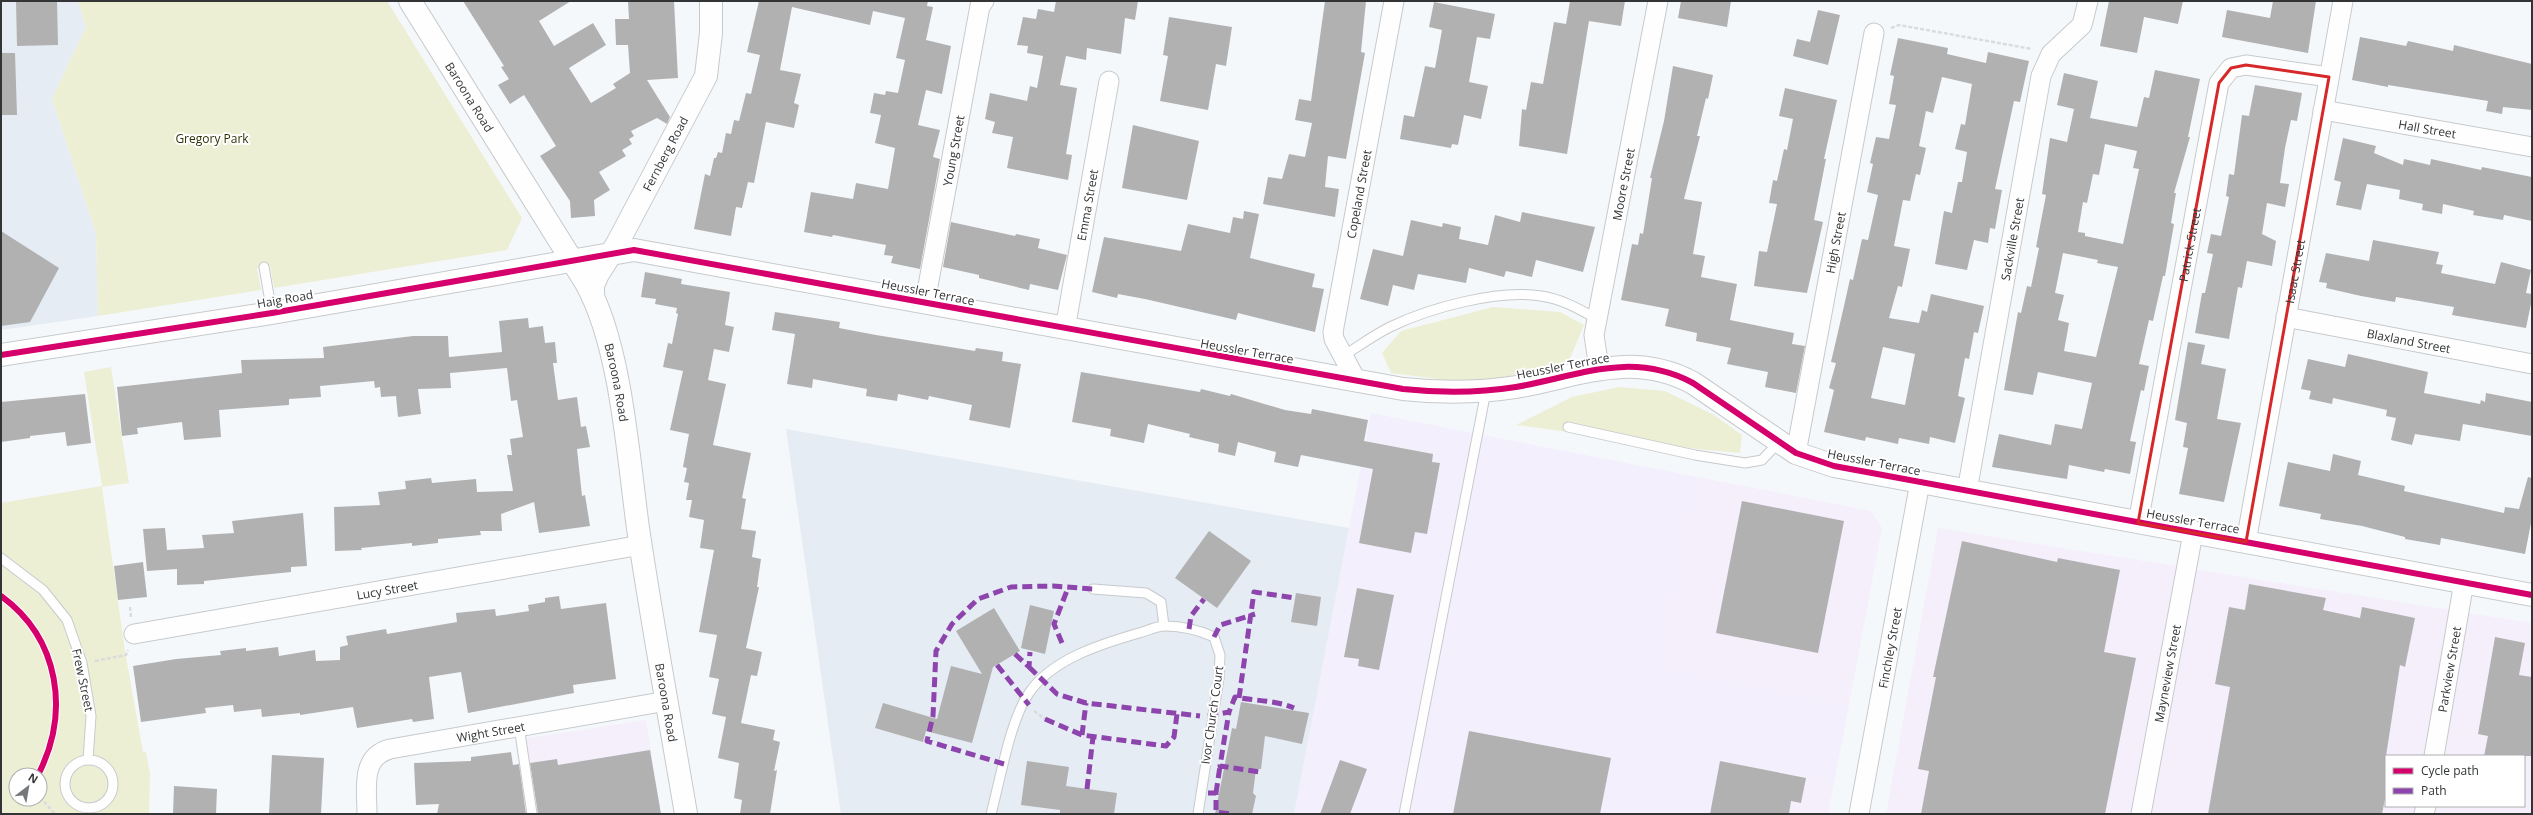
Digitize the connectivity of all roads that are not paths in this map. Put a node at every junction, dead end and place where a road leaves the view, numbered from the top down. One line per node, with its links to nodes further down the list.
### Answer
1 (410, 1): 14 (street, Baroona Road)
2 (711, 1): 13 (street, Fernberg Road)
3 (984, 1): 17 (street, Young Street)
4 (1394, 1): 23 (street, Copeland Street)
5 (1658, 1): 20 (street, Moore Street)
6 (2088, 1): 31 (street, Sackville Street)
7 (2344, 1): 9 (street, Isaac Street)
8 (1874, 33): 29 (street, High Street)
9 (2329, 77): 11 (street, Isaac Street); 32 (street, Patrick Street)
10 (1109, 81): 21 (street, Emma Street)
11 (2323, 110): 12 (street, Hall Street); 19 (street, Isaac Street)
12 (2532, 147)
13 (610, 255): 14 (street, Heussler Terrace); 16 (street, Fernberg Road); 17 (street, Heussler Terrace)
14 (573, 261): 16 (street, Baroona Road); 18 (street, Haig Road)
15 (264, 267): 18 (lane)
16 (593, 297): 35 (street, Baroona Road)
17 (924, 302): 21 (street, Heussler Terrace)
18 (272, 313): 22 (street, Haig Road)
19 (2286, 317): 24 (street, Blaxland Street); 34 (street, Isaac Street)
20 (1597, 319): 23 (lane); 25 (street, Moore Street)
21 (1065, 329): 26 (street, Heussler Terrace)
22 (1, 355)
23 (1343, 356): 26 (street, Copeland Street)
24 (2532, 364)
25 (1599, 368): 27 (street, Heussler Terrace); 29 (street, Heussler Terrace)
26 (1357, 382): 27 (street, Heussler Terrace)
27 (1486, 390): 52 (lane)
28 (1568, 427): 29 (lane)
29 (1787, 448): 30 (street, Heussler Terrace)
30 (1920, 482): 31 (street, Heussler Terrace); 53 (street, Finchley Street)
31 (1967, 491): 32 (street, Heussler Terrace)
32 (2138, 522): 33 (street, Heussler Terrace)
33 (2193, 533): 34 (street, Heussler Terrace); 54 (street, Mayneview Street)
34 (2246, 542): 37 (street, Heussler Terrace)
35 (641, 545): 41 (street, Lucy Street); 42 (street, Baroona Road)
36 (1, 558): 45 (lane, Frew Street)
37 (2464, 582): 39 (street, Heussler Terrace); 44 (street, Parkview Street)
38 (1093, 589): 40 (lane)
39 (2532, 595)
40 (1164, 626): 50 (lane, Ivor Church Court); 51 (lane, Ivor Church Court)
41 (134, 634)
42 (667, 701): 43 (street, Wight Street); 49 (street, Baroona Road)
43 (519, 726): 47 (street, Wight Street); 48 (lane)
44 (2434, 755)
45 (88, 760): 46 (lane); 46 (lane)
46 (84, 811)
47 (367, 814)
48 (532, 814)
49 (686, 814)
50 (991, 814)
51 (1198, 814)
52 (1404, 814)
53 (1859, 814)
54 (2141, 814)

